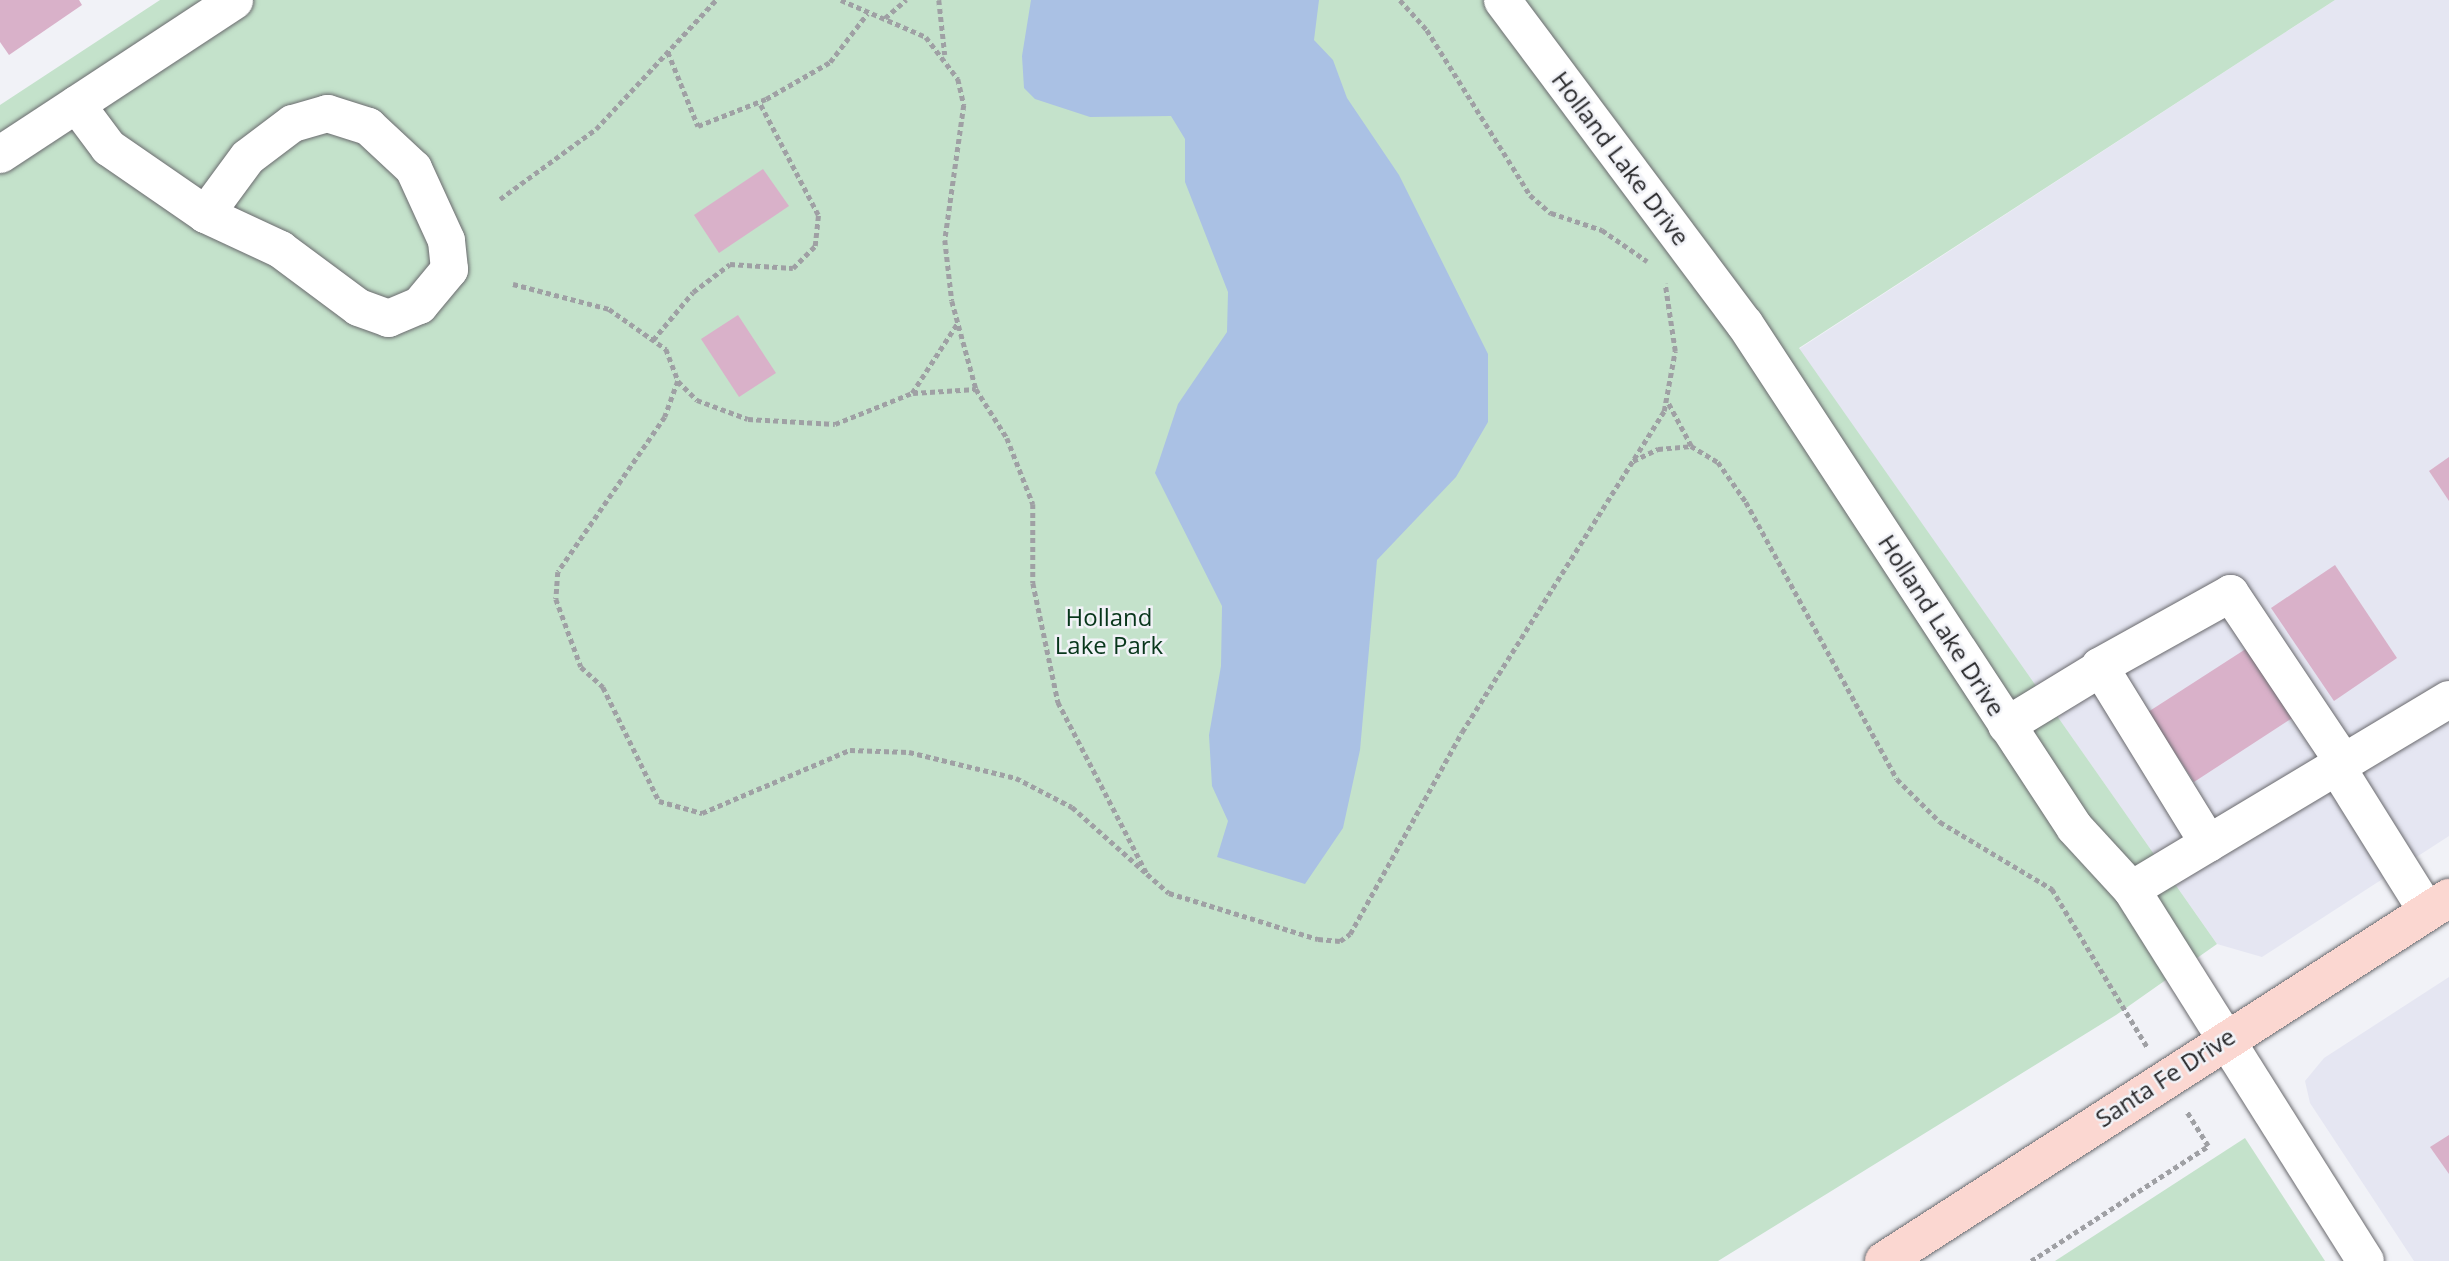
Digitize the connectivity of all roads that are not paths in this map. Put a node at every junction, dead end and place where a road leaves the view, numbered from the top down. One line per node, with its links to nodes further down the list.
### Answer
1 (234, 0): 3 (street)
2 (1502, 0): 8 (street, Holland Lake Drive)
3 (76, 104): 4 (street); 5 (street)
4 (0, 154)
5 (205, 214): 5 (street)
6 (2098, 669): 8 (street); 9 (street); 10 (street)
7 (2449, 699): 9 (street)
8 (2006, 725): 11 (street, Holland Lake Drive)
9 (2340, 764): 10 (street); 12 (street)
10 (2208, 843): 11 (street)
11 (2131, 889): 13 (street, Holland Lake Drive)
12 (2438, 904): 13 (main road, Santa Fe Drive)
13 (2221, 1041): 14 (main road, Santa Fe Drive); 15 (street, Holland Lake Drive)
14 (1884, 1261)
15 (2365, 1261)

